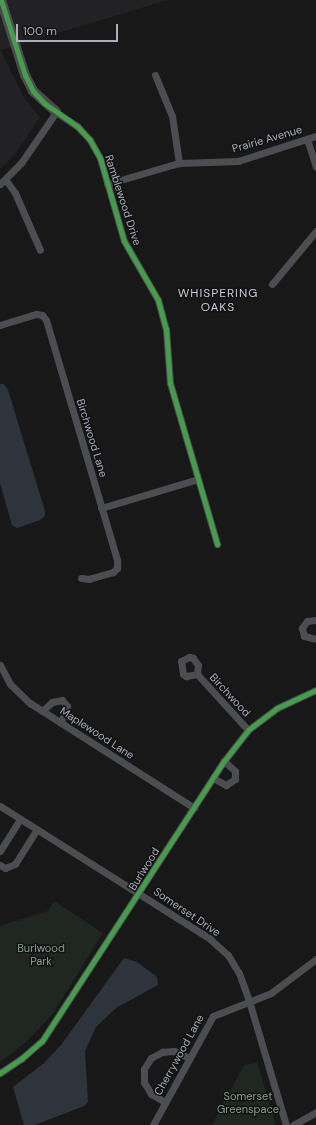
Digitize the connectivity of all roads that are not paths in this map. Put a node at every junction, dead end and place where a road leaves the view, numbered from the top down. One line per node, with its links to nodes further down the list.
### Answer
1 (1, 0): 3 (street, Ramblewood Drive)
2 (155, 75): 6 (street)
3 (56, 112): 8 (street); 9 (street, Ramblewood Drive)
4 (316, 136): 5 (street, Prairie Avenue)
5 (307, 139): 6 (street, Prairie Avenue); 7 (street)
6 (179, 163): 9 (street, Prairie Avenue)
7 (316, 168)
8 (3, 181): 11 (street)
9 (107, 184): 14 (street, Ramblewood Drive)
10 (316, 231): 12 (street)
11 (40, 250)
12 (272, 284)
13 (0, 325): 15 (street, Birchwood Lane)
14 (198, 479): 15 (street); 16 (street, Ramblewood Drive)
15 (101, 508): 17 (street, Birchwood Lane)
16 (217, 544)
17 (81, 578)
18 (316, 620): 19 (street)
19 (316, 641)
20 (0, 665): 23 (street, Maplewood Lane)
21 (197, 674): 25 (street, Birchwood)
22 (316, 690): 25 (street, Burlwood)
23 (42, 711): 24 (street, Maplewood Lane); 24 (street)
24 (60, 722): 29 (street, Maplewood Lane)
25 (248, 730): 26 (street, Burlwood)
26 (224, 761): 27 (street, Burlwood); 27 (street)
27 (213, 778): 29 (street, Burlwood)
28 (0, 806): 30 (street, Somerset Drive)
29 (194, 808): 34 (street, Burlwood)
30 (20, 819): 31 (street, Somerset Drive); 32 (street)
31 (37, 829): 33 (street); 34 (street, Somerset Drive)
32 (0, 851)
33 (0, 865)
34 (140, 894): 36 (street, Somerset Drive); 38 (street, Burlwood)
35 (316, 959): 36 (street, Cherrywood Lane)
36 (249, 1001): 37 (street, Cherrywood Lane); 42 (street, Somerset Drive)
37 (189, 1058): 39 (street, Cherrywood Lane); 39 (street)
38 (0, 1073)
39 (165, 1102): 41 (street, Cherrywood Lane)
40 (316, 1112): 43 (street)
41 (153, 1125)
42 (286, 1125)
43 (293, 1125)

